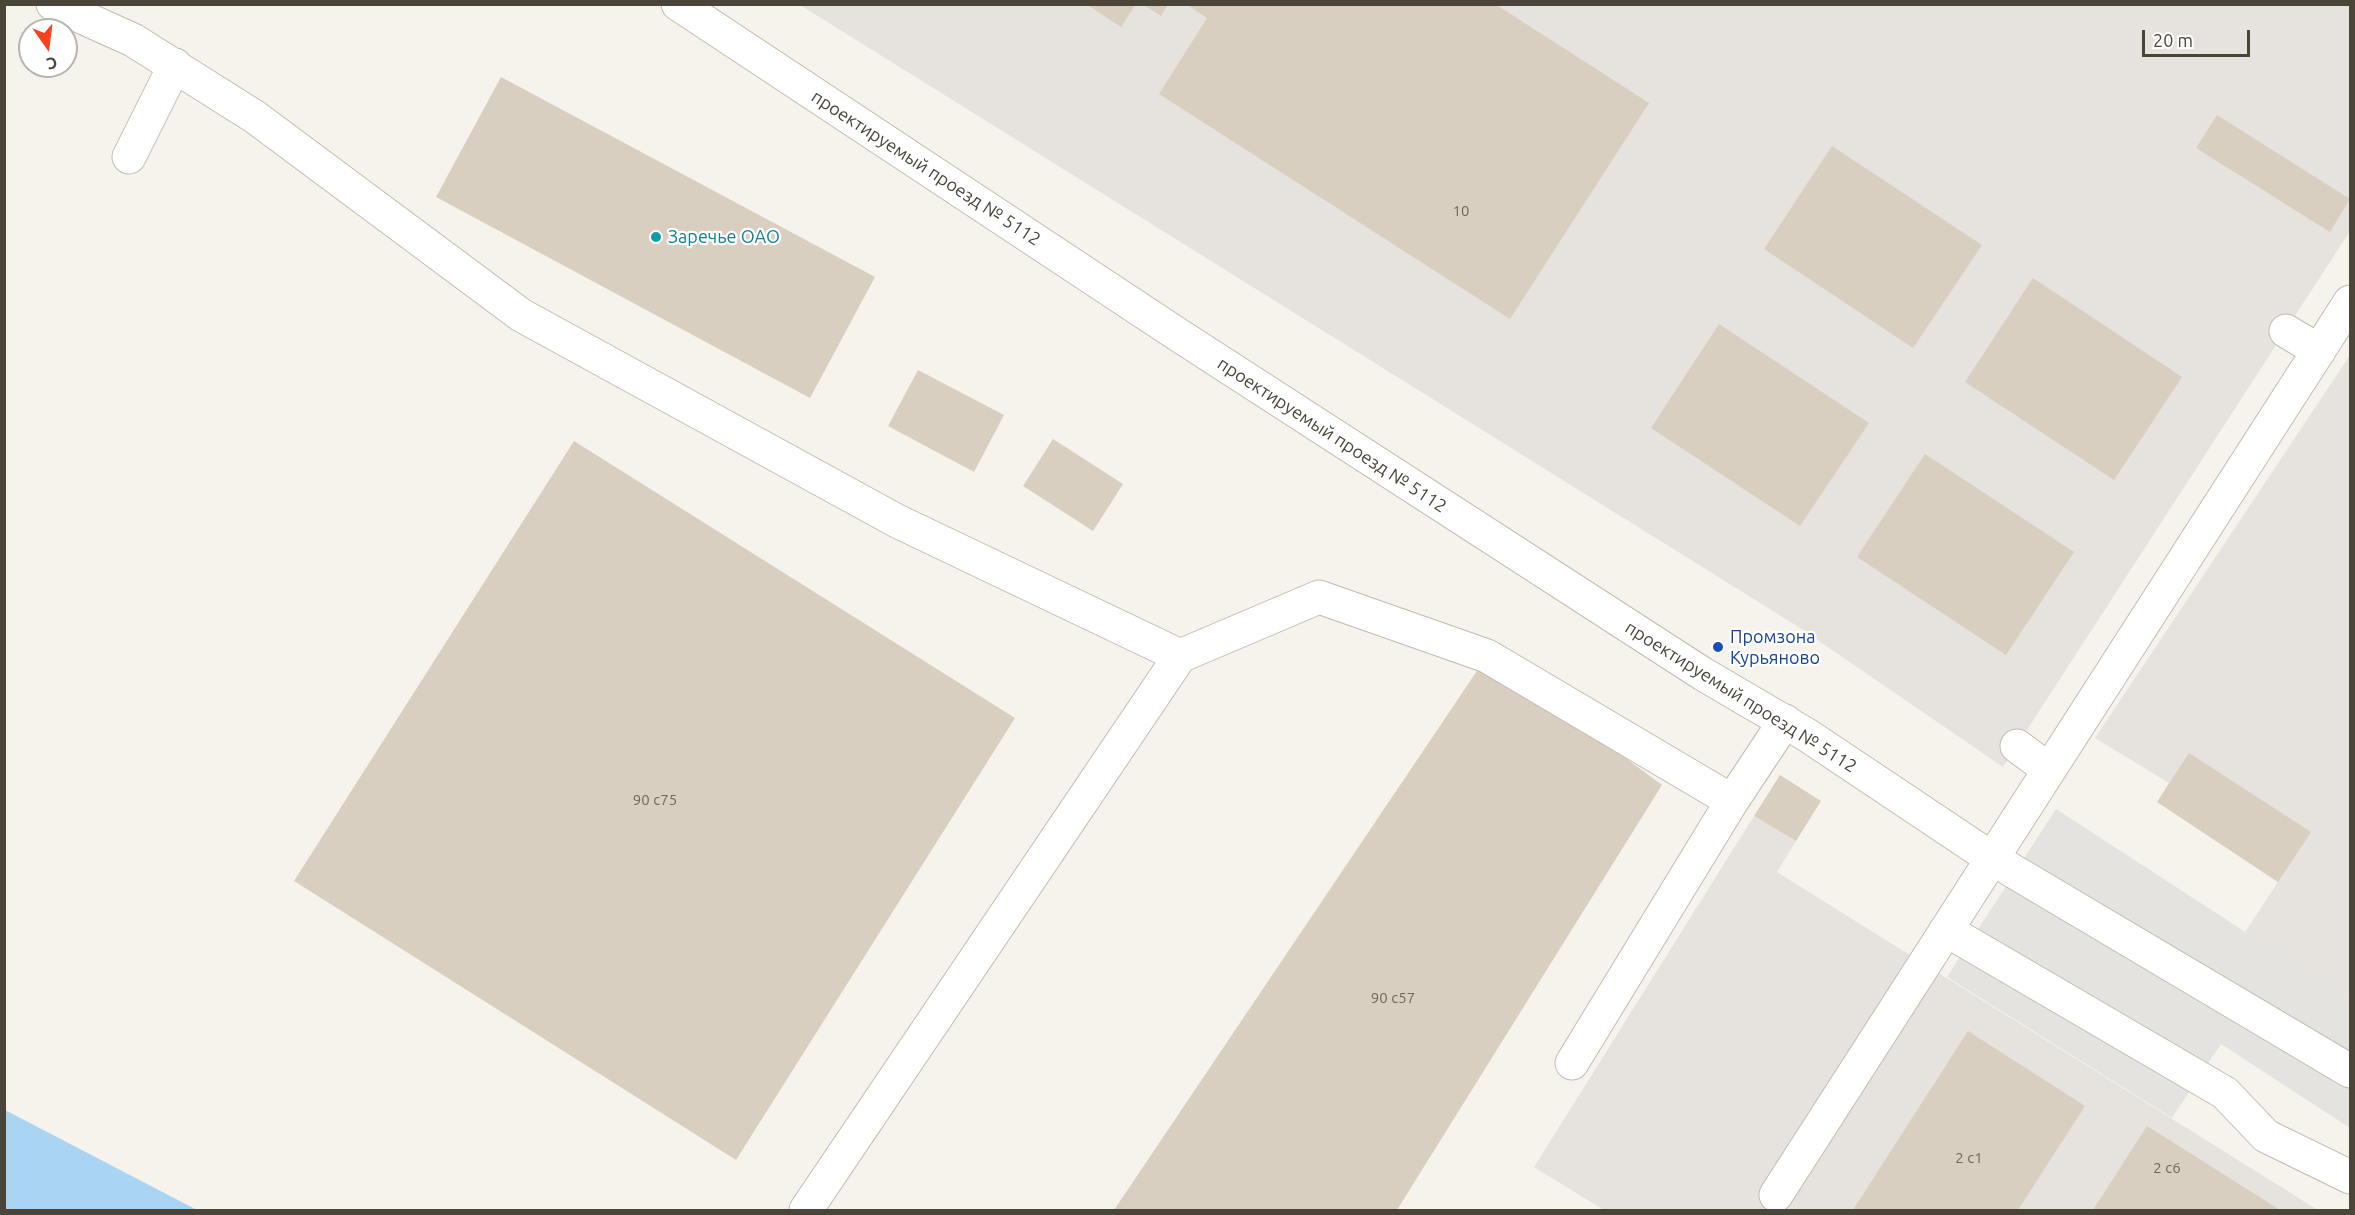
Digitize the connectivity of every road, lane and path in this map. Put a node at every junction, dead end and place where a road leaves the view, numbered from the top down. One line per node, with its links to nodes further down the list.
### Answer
1 (53, 4): 3 (street)
2 (678, 4): 9 (street, проектируемый проезд № 5112)
3 (176, 65): 4 (street); 8 (street)
4 (129, 157)
5 (2350, 302): 7 (street)
6 (2286, 331): 7 (street)
7 (2319, 351): 11 (street)
8 (1180, 656): 12 (street); 19 (street)
9 (1785, 721): 12 (street); 13 (street, проектируемый проезд № 5112)
10 (2017, 746): 11 (street)
11 (2048, 769): 13 (street)
12 (1732, 801): 15 (street)
13 (1991, 858): 14 (street); 16 (street, проектируемый проезд № 5112)
14 (1946, 930): 17 (street); 18 (street)
15 (1572, 1064)
16 (2350, 1071)
17 (2350, 1177)
18 (1776, 1195)
19 (806, 1210)

